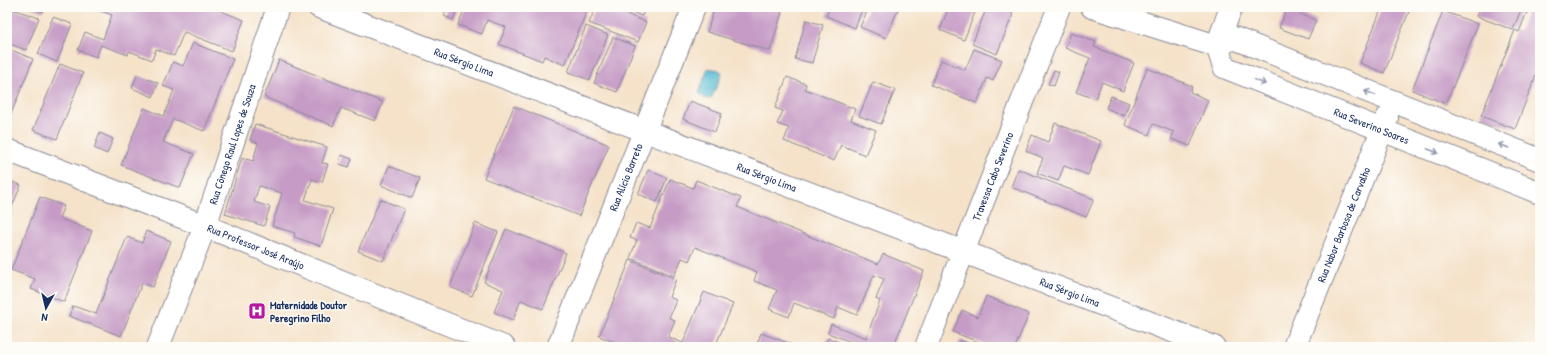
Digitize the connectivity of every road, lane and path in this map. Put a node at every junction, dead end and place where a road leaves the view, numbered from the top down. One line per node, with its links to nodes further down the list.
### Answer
1 (278, 7): 14 (street, Rua Cônego Raul Lopes de Souza)
2 (319, 7): 9 (street, Rua Sérgio Lima)
3 (694, 7): 9 (street, Rua Alício Barreto)
4 (1059, 7): 15 (street, Travessa Cabo Severino)
5 (1092, 7): 7 (street)
6 (1231, 7): 7 (street)
7 (1217, 46): 8 (street, one-way to 7); 10 (street, Rua Severino Soares, one-way to 10)
8 (1394, 103): 10 (street, Rua Nabor Barbosa de Carvalho); 12 (street, one-way to 8)
9 (646, 131): 15 (street, Rua Sérgio Lima); 18 (street, Rua Alício Barreto)
10 (1381, 131): 13 (street, Rua Severino Soares, one-way to 13); 21 (street, Rua Nabor Barbosa de Carvalho)
11 (7, 150): 14 (street, Rua Professor José Araújo)
12 (1540, 160)
13 (1540, 193)
14 (205, 226): 16 (street, Rua Cônego Raul Lopes de Souza); 17 (street, Rua Professor José Araújo)
15 (962, 251): 19 (street, Travessa Cabo Severino); 20 (street, Rua Sérgio Lima)
16 (158, 347)
17 (504, 347)
18 (558, 347)
19 (926, 347)
20 (1214, 347)
21 (1294, 347)

